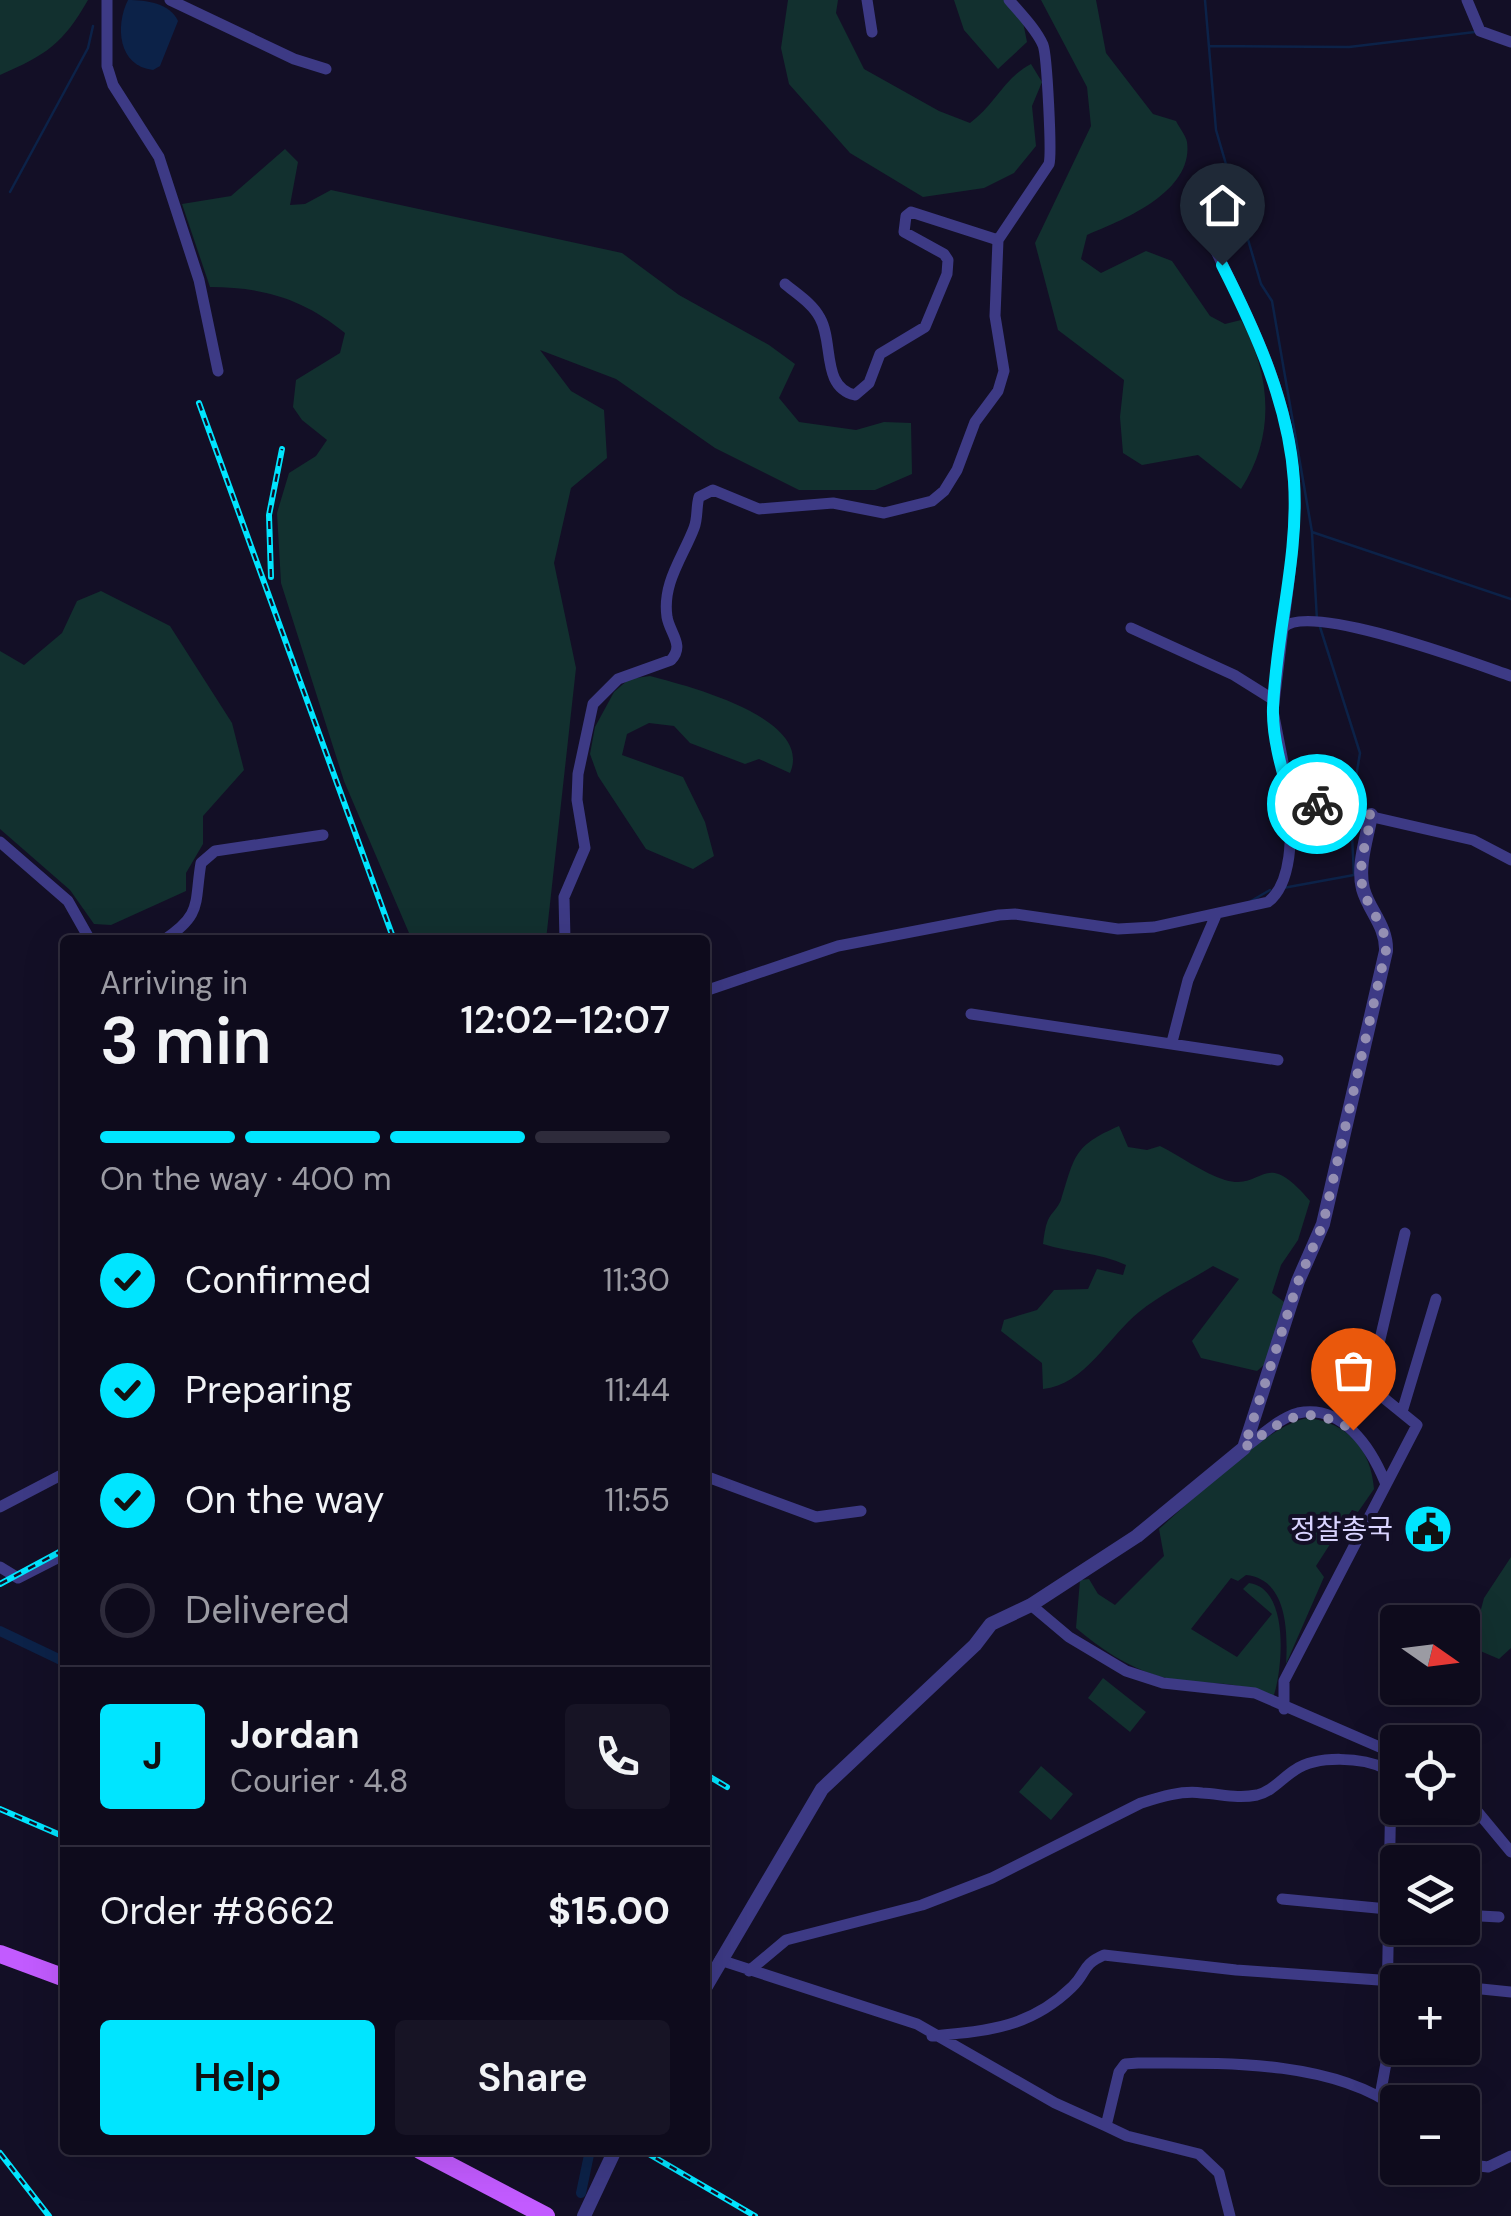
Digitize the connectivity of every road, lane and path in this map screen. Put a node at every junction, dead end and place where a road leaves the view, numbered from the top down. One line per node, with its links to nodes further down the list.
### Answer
1 (107, 0): 12 (street)
2 (170, 0): 8 (street)
3 (867, 0): 6 (street)
4 (1009, 0): 10 (street)
5 (1468, 0): 7 (street)
6 (872, 32)
7 (1511, 42)
8 (326, 69)
9 (1197, 213): 14 (street)
10 (998, 240): 11 (street); 25 (street)
11 (785, 284)
12 (218, 371)
13 (1131, 628): 16 (street)
14 (1283, 628): 15 (street); 16 (street)
15 (1511, 676)
16 (1274, 700): 17 (street)
17 (1290, 798): 18 (street); 22 (street)
18 (1372, 815): 21 (street); 33 (street)
19 (323, 835): 24 (street)
20 (0, 842): 23 (street)
21 (1511, 860)
22 (1216, 915): 26 (street); 28 (street)
23 (87, 935)
24 (170, 935)
25 (566, 935)
26 (710, 989)
27 (971, 1014): 28 (street)
28 (1172, 1042): 29 (street)
29 (1278, 1060)
30 (1405, 1233): 32 (street)
31 (1436, 1299): 32 (street)
32 (1402, 1412): 36 (street)
33 (1244, 1448): 36 (street); 41 (street)
34 (60, 1476): 37 (street)
35 (710, 1478): 38 (street)
36 (1386, 1482): 42 (street)
37 (0, 1506)
38 (861, 1511)
39 (60, 1557): 40 (street)
40 (0, 1566)
41 (1030, 1605): 42 (street); 52 (street)
42 (1284, 1708): 43 (street)
43 (1380, 1748)
44 (1480, 1815): 46 (street)
45 (1391, 1845): 53 (street)
46 (1511, 1852)
47 (1282, 1899): 48 (street)
48 (1380, 1909)
49 (1480, 1916): 50 (street)
50 (1499, 1917)
51 (0, 1954): 54 (main road)
52 (720, 1960): 53 (street); 55 (street)
53 (750, 1970): 59 (street)
54 (60, 1976)
55 (710, 1979)
56 (1380, 1980): 59 (street)
57 (1480, 1989): 58 (street)
58 (1511, 1992)
59 (932, 2036): 61 (street)
60 (1380, 2096): 61 (street)
61 (1106, 2126): 68 (street)
62 (429, 2155): 66 (main road)
63 (613, 2155): 67 (street)
64 (1511, 2156): 65 (street)
65 (1480, 2166)
66 (536, 2214)
67 (584, 2216)
68 (1230, 2216)

